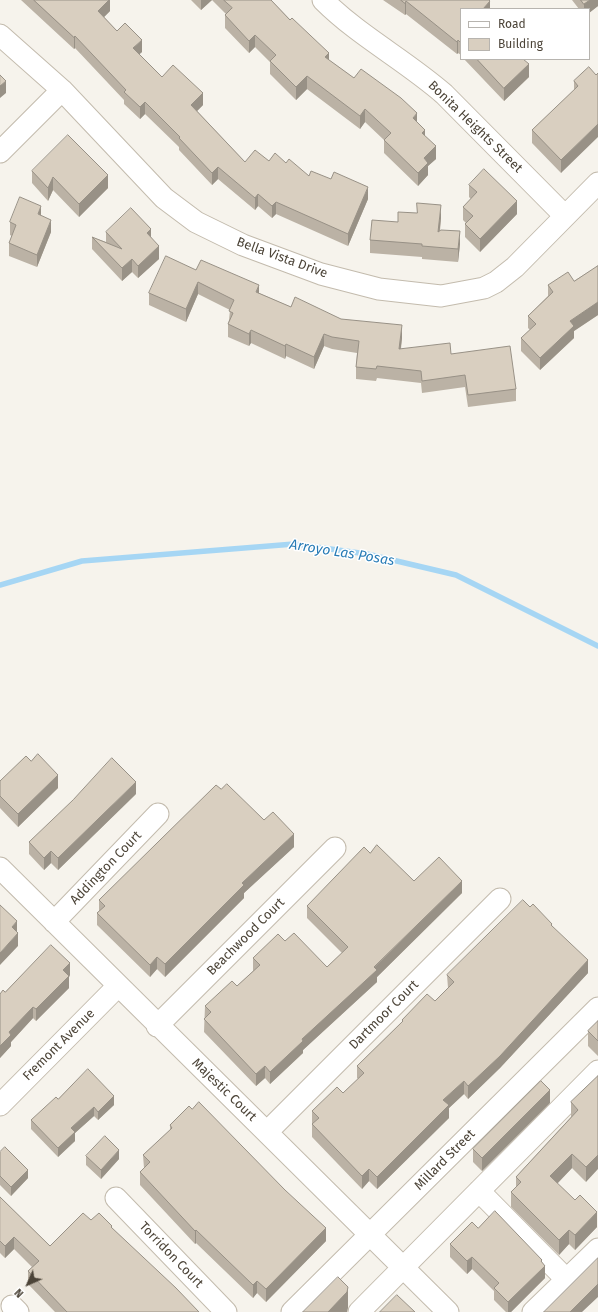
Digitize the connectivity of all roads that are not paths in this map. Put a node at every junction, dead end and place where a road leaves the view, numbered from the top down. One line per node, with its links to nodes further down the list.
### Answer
1 (322, 0): 6 (street, Bonita Heights Street)
2 (0, 35): 3 (street, Bella Vista Drive)
3 (62, 90): 4 (street); 6 (street, Bella Vista Drive)
4 (0, 152)
5 (598, 183): 6 (street, Bella Vista Drive)
6 (565, 216)
7 (158, 814): 11 (street, Addington Court)
8 (335, 848): 14 (street, Beachwood Court)
9 (0, 868): 11 (street, Majestic Court)
10 (500, 899): 17 (street, Dartmoor Court)
11 (54, 922): 12 (street, Majestic Court)
12 (118, 986): 14 (street, Majestic Court); 16 (street, Fremont Avenue)
13 (598, 1008): 20 (street, Millard Street)
14 (157, 1026): 17 (street, Majestic Court)
15 (598, 1071): 18 (street)
16 (0, 1104)
17 (267, 1132): 20 (street, Majestic Court)
18 (479, 1191): 22 (street); 23 (street)
19 (116, 1198): 24 (street, Torridon Court)
20 (370, 1235): 22 (street, Majestic Court); 25 (street, Millard Street)
21 (598, 1249): 23 (street)
22 (403, 1268): 26 (street); 27 (street, Majestic Court)
23 (567, 1280): 28 (street)
24 (226, 1312)
25 (292, 1312)
26 (360, 1312)
27 (448, 1312)
28 (533, 1312)

